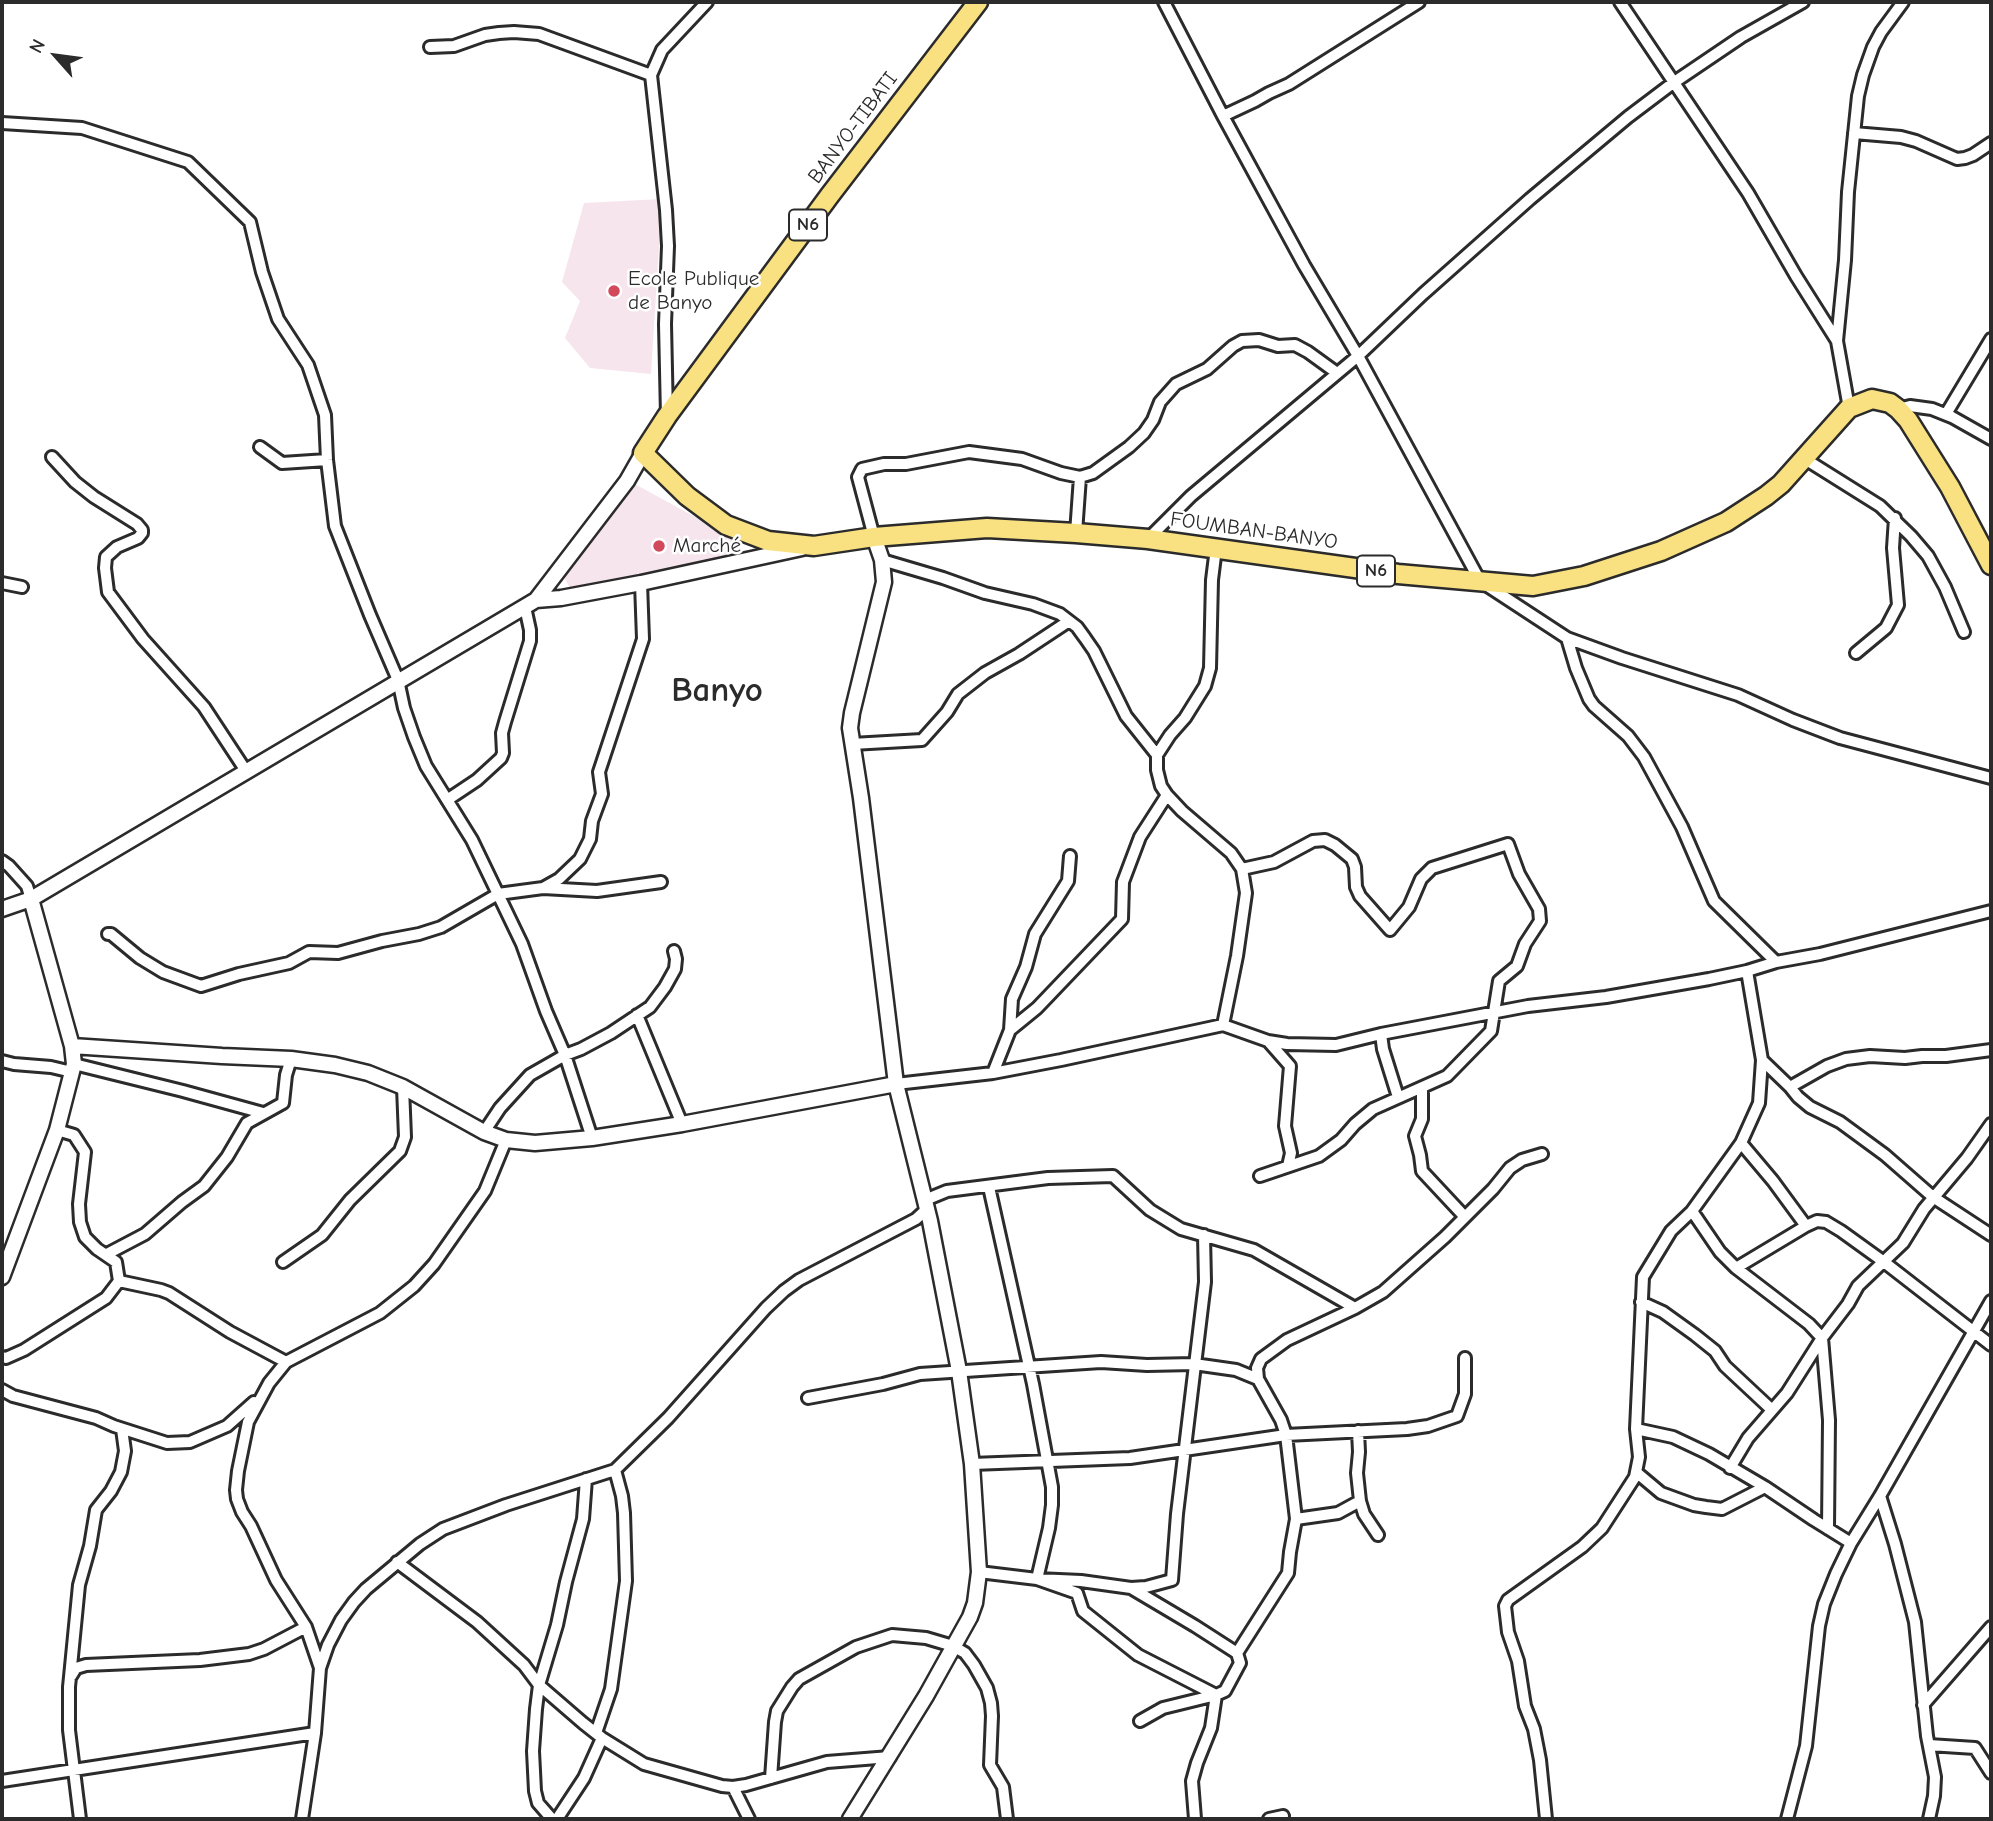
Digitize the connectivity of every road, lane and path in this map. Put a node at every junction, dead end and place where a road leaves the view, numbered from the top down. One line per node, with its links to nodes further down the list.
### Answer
1 (706, 2): 9 (street)
2 (978, 2): 23 (highway, BANYO-TIBATI / N6)
3 (1164, 2): 11 (street)
4 (1419, 2): 11 (street)
5 (1620, 2): 10 (street)
6 (1803, 2): 10 (street)
7 (1903, 2): 13 (street)
8 (430, 47): 9 (street)
9 (651, 75): 23 (street)
10 (1672, 83): 16 (street); 17 (street)
11 (1223, 116): 17 (street)
12 (2, 123): 29 (street)
13 (1854, 133): 14 (street); 16 (street)
14 (1991, 143)
15 (1991, 339): 18 (street)
16 (1837, 341): 20 (street)
17 (1358, 356): 19 (street); 39 (street)
18 (1987, 356): 22 (street)
19 (1337, 373): 30 (street); 34 (street)
20 (1849, 408): 21 (highway); 28 (highway, FOUMBAN-BANYO / N6)
21 (1898, 409): 22 (street); 38 (highway)
22 (1945, 415): 24 (street)
23 (667, 416): 26 (highway, BANYO-TIBATI / N6)
24 (1991, 439)
25 (260, 446): 29 (street)
26 (643, 453): 35 (highway, FOUMBAN-BANYO / N6); 43 (street)
27 (52, 457): 51 (street)
28 (1805, 459): 31 (street); 39 (highway, FOUMBAN-BANYO / N6)
29 (327, 460): 48 (street)
30 (1080, 477): 32 (street); 33 (street)
31 (1895, 518): 45 (street); 47 (street)
32 (1076, 533): 33 (highway, FOUMBAN-BANYO / N6); 34 (highway, FOUMBAN-BANYO / N6)
33 (874, 537): 35 (highway, FOUMBAN-BANYO / N6); 37 (street)
34 (1148, 539): 36 (highway, FOUMBAN-BANYO / N6)
35 (814, 546): 41 (street)
36 (1216, 548): 39 (highway, FOUMBAN-BANYO / N6); 50 (street)
37 (882, 560): 44 (street); 49 (street)
38 (1991, 565)
39 (1480, 581): 46 (street)
40 (2, 583): 42 (street)
41 (640, 583): 43 (street); 59 (street)
42 (22, 587)
43 (530, 603): 48 (street); 54 (street)
44 (1069, 621): 49 (street); 50 (street)
45 (1964, 632)
46 (1567, 638): 52 (street); 66 (street)
47 (1856, 653)
48 (398, 680): 51 (street); 54 (street)
49 (852, 744): 82 (street)
50 (1157, 755): 53 (street)
51 (246, 771): 61 (street)
52 (1991, 778)
53 (1167, 795): 57 (street); 71 (street)
54 (447, 800): 60 (street)
55 (1070, 856): 71 (street)
56 (2, 861): 61 (street)
57 (1242, 869): 68 (street); 70 (street)
58 (661, 882): 59 (street)
59 (543, 888): 60 (street)
60 (498, 894): 64 (street); 76 (street)
61 (31, 899): 62 (street); 74 (street)
62 (2, 908)
63 (1991, 911): 66 (street)
64 (108, 934)
65 (674, 951): 69 (street)
66 (1776, 962): 67 (street)
67 (1747, 971): 68 (street); 78 (street)
68 (1494, 1012): 72 (street); 85 (street)
69 (637, 1015): 76 (street); 88 (street)
70 (1223, 1025): 73 (street); 81 (street)
71 (1010, 1030): 81 (street)
72 (1381, 1034): 73 (street); 86 (street)
73 (1268, 1041): 96 (street)
74 (72, 1046): 77 (street); 80 (street)
75 (1991, 1050): 84 (street)
76 (565, 1055): 91 (street); 92 (street)
77 (291, 1059): 83 (street); 87 (street)
78 (1762, 1060): 84 (street); 94 (street)
79 (2, 1061): 80 (street)
80 (73, 1068): 87 (street); 90 (street)
81 (993, 1073): 82 (street)
82 (896, 1084): 88 (street); 100 (street)
83 (403, 1087): 91 (street); 107 (street)
84 (1790, 1087): 99 (street)
85 (1422, 1088): 86 (street); 102 (street)
86 (1398, 1097): 96 (street)
87 (263, 1113): 106 (street)
88 (682, 1124): 92 (street)
89 (1991, 1124): 99 (street)
90 (57, 1130): 106 (street); 110 (street)
91 (484, 1132): 93 (street)
92 (592, 1138): 93 (street)
93 (506, 1140): 120 (street)
94 (1741, 1143): 101 (street); 103 (street)
95 (1542, 1154): 102 (street)
96 (1287, 1166): 97 (street)
97 (1260, 1176)
98 (989, 1187): 100 (street); 105 (street); 122 (street)
99 (1933, 1197): 104 (street); 108 (street)
100 (926, 1205): 123 (street); 137 (street)
101 (1692, 1211): 109 (street); 113 (street)
102 (1464, 1216): 114 (street)
103 (1806, 1226): 108 (street); 109 (street)
104 (1991, 1235)
105 (1204, 1236): 114 (street); 121 (street)
106 (107, 1254): 111 (street)
107 (283, 1262)
108 (1884, 1262): 115 (street); 116 (street)
109 (1736, 1268): 116 (street)
110 (2, 1277)
111 (119, 1281): 118 (street); 120 (street)
112 (1991, 1301): 115 (street)
113 (1641, 1302): 128 (street); 130 (street)
114 (1355, 1308): 124 (street)
115 (1974, 1331): 117 (street); 141 (street)
116 (1822, 1338): 128 (street); 144 (street)
117 (1991, 1345)
118 (2, 1357)
119 (1465, 1358): 131 (street)
120 (286, 1362): 126 (street)
121 (1194, 1364): 122 (street); 124 (street); 133 (street)
122 (1030, 1367): 123 (street); 134 (street)
123 (959, 1371): 127 (street); 135 (street)
124 (1258, 1380): 132 (street)
125 (2, 1391): 129 (street)
126 (263, 1395): 129 (street); 151 (street)
127 (808, 1398)
128 (1771, 1409): 136 (street)
129 (122, 1429): 156 (street)
130 (1636, 1429): 136 (street); 138 (street)
131 (1357, 1432): 132 (street); 142 (street)
132 (1286, 1435): 133 (street); 143 (street)
133 (1185, 1450): 134 (street); 150 (street)
134 (1047, 1460): 135 (street); 149 (street)
135 (972, 1464): 148 (street)
136 (1730, 1468): 140 (street)
137 (615, 1470): 139 (street); 162 (street)
138 (1636, 1472): 140 (street); 179 (street)
139 (586, 1479): 147 (street); 157 (street)
140 (1765, 1487): 144 (street)
141 (1880, 1496): 146 (street); 159 (street)
142 (1360, 1501): 143 (street); 145 (street)
143 (1296, 1519): 154 (street)
144 (1828, 1529): 146 (street)
145 (1378, 1535)
146 (1851, 1543): 180 (street)
147 (397, 1562): 155 (street); 157 (street)
148 (979, 1572): 149 (street); 153 (street)
149 (1037, 1579): 150 (street); 158 (street)
150 (1130, 1588): 154 (street)
151 (306, 1627): 155 (street); 156 (street)
152 (1991, 1627): 159 (street)
153 (953, 1646): 164 (street); 167 (street); 176 (street)
154 (1237, 1653): 158 (street)
155 (320, 1668): 161 (street)
156 (69, 1679): 165 (street)
157 (539, 1685): 162 (street); 173 (street)
158 (1216, 1695): 160 (street); 177 (street)
159 (1923, 1705): 163 (street)
160 (1140, 1721)
161 (315, 1733): 165 (street); 172 (street)
162 (599, 1736): 169 (street); 173 (street)
163 (1929, 1745): 166 (street); 181 (street)
164 (890, 1757): 167 (street); 175 (street)
165 (74, 1769): 168 (street); 171 (street)
166 (1991, 1773)
167 (771, 1777): 169 (street)
168 (2, 1781)
169 (733, 1787): 174 (street)
170 (1283, 1816): 178 (street)
171 (80, 1819)
172 (302, 1819)
173 (555, 1819)
174 (749, 1819)
175 (850, 1819)
176 (1007, 1819)
177 (1195, 1819)
178 (1269, 1819)
179 (1546, 1819)
180 (1787, 1819)
181 (1929, 1819)

